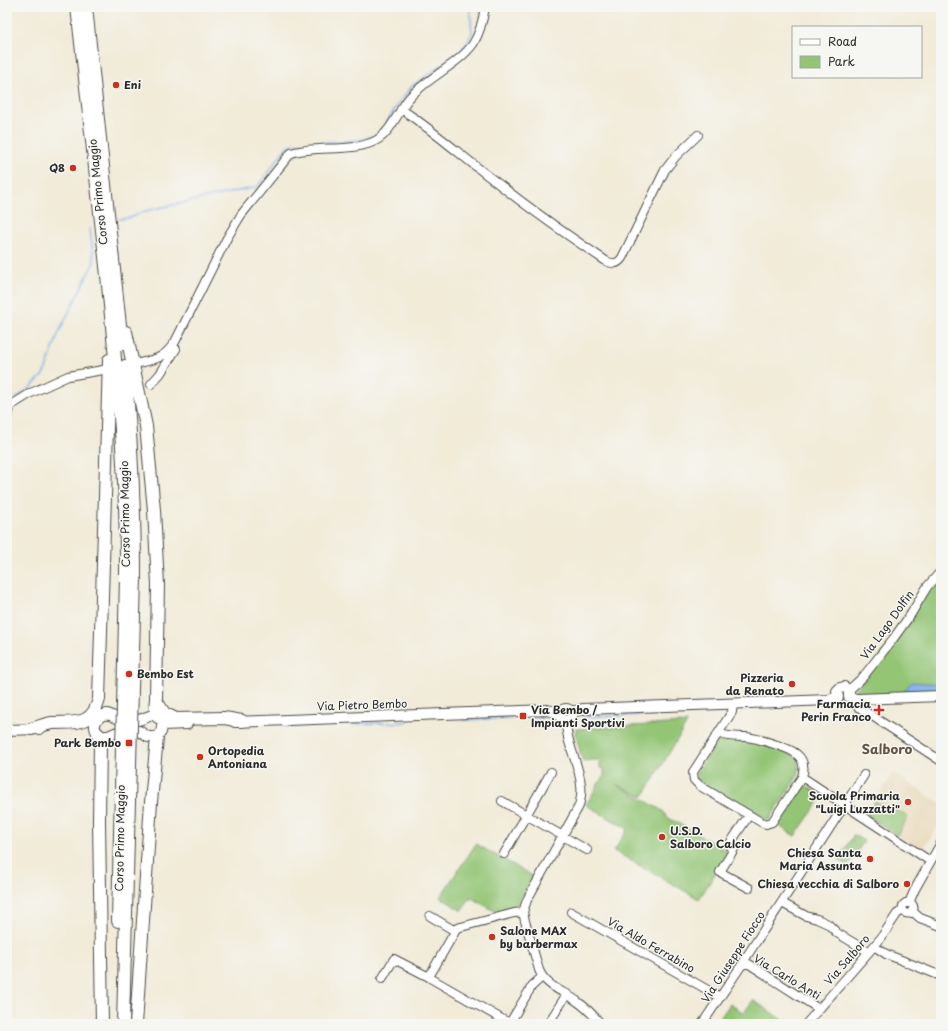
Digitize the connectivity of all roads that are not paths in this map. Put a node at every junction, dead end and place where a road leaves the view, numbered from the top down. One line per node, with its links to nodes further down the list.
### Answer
1 (77, 7): 8 (highway, Corso Primo Maggio)
2 (86, 7): 6 (highway, Corso Primo Maggio)
3 (485, 7): 4 (street)
4 (401, 109): 5 (street); 7 (street)
5 (698, 135)
6 (116, 280): 15 (highway, Corso Primo Maggio); 19 (highway)
7 (198, 297): 9 (street); 11 (street)
8 (110, 305): 15 (highway, Corso Primo Maggio); 18 (highway)
9 (139, 363)
10 (103, 370): 12 (street)
11 (151, 384)
12 (8, 403): 13 (street)
13 (7, 418)
14 (941, 571): 16 (street, Via Lago Dolfin)
15 (131, 577): 42 (highway, Corso Primo Maggio, bridge)
16 (852, 695): 17 (main road); 20 (main road, Via Pietro Bembo); 29 (street)
17 (941, 696)
18 (99, 699): 24 (highway); 25 (highway)
19 (156, 699): 22 (highway); 23 (highway)
20 (734, 704): 21 (main road, Via Pietro Bembo); 27 (street)
21 (566, 715): 23 (main road, Via Pietro Bembo); 37 (street)
22 (161, 721): 23 (main road, Via Pietro Bembo); 24 (main road, Via Pietro Bembo); 28 (main road)
23 (242, 721)
24 (98, 725): 25 (main road, Via Pietro Bembo); 28 (main road, Via Pietro Bembo); 62 (highway)
25 (31, 729): 26 (main road, Via Pietro Bembo)
26 (7, 730)
27 (719, 733): 32 (street); 36 (street)
28 (157, 737): 65 (highway)
29 (941, 761)
30 (551, 772): 35 (street)
31 (864, 775): 34 (street, Via Giuseppe Fiocco)
32 (802, 777): 34 (street); 36 (street)
33 (502, 801): 35 (street)
34 (845, 806): 41 (street); 45 (street, Via Giuseppe Fiocco)
35 (526, 815): 37 (street); 40 (street)
36 (749, 815): 43 (street)
37 (563, 836): 39 (street); 48 (street)
38 (941, 843): 41 (street, Via Salboro)
39 (587, 850)
40 (504, 854)
41 (930, 861): 44 (street, Via Salboro)
42 (123, 877): 63 (highway, Corso Primo Maggio); 64 (highway, Corso Primo Maggio)
43 (749, 888)
44 (909, 902): 46 (street, Via Salboro); 47 (street)
45 (782, 903): 53 (street); 54 (street, Via Giuseppe Fiocco)
46 (903, 910): 47 (street); 53 (street, Via Salboro)
47 (912, 911): 51 (street)
48 (523, 912): 52 (street); 57 (street)
49 (571, 912): 60 (street, Via Aldo Ferrabino)
50 (430, 916): 52 (street)
51 (941, 924)
52 (455, 931): 56 (street)
53 (872, 949): 55 (street); 61 (street, Via Salboro)
54 (744, 964): 60 (street, Via Giuseppe Fiocco); 61 (street, Via Carlo Anti)
55 (941, 976)
56 (429, 977): 57 (street); 58 (street)
57 (542, 977): 59 (street)
58 (382, 979)
59 (566, 994): 66 (street); 67 (street)
60 (720, 997): 68 (street, Via Giuseppe Fiocco)
61 (819, 1009): 69 (street, Via Salboro)
62 (102, 1024)
63 (115, 1024)
64 (123, 1024)
65 (136, 1024)
66 (548, 1024)
67 (601, 1024)
68 (702, 1024)
69 (806, 1024)

